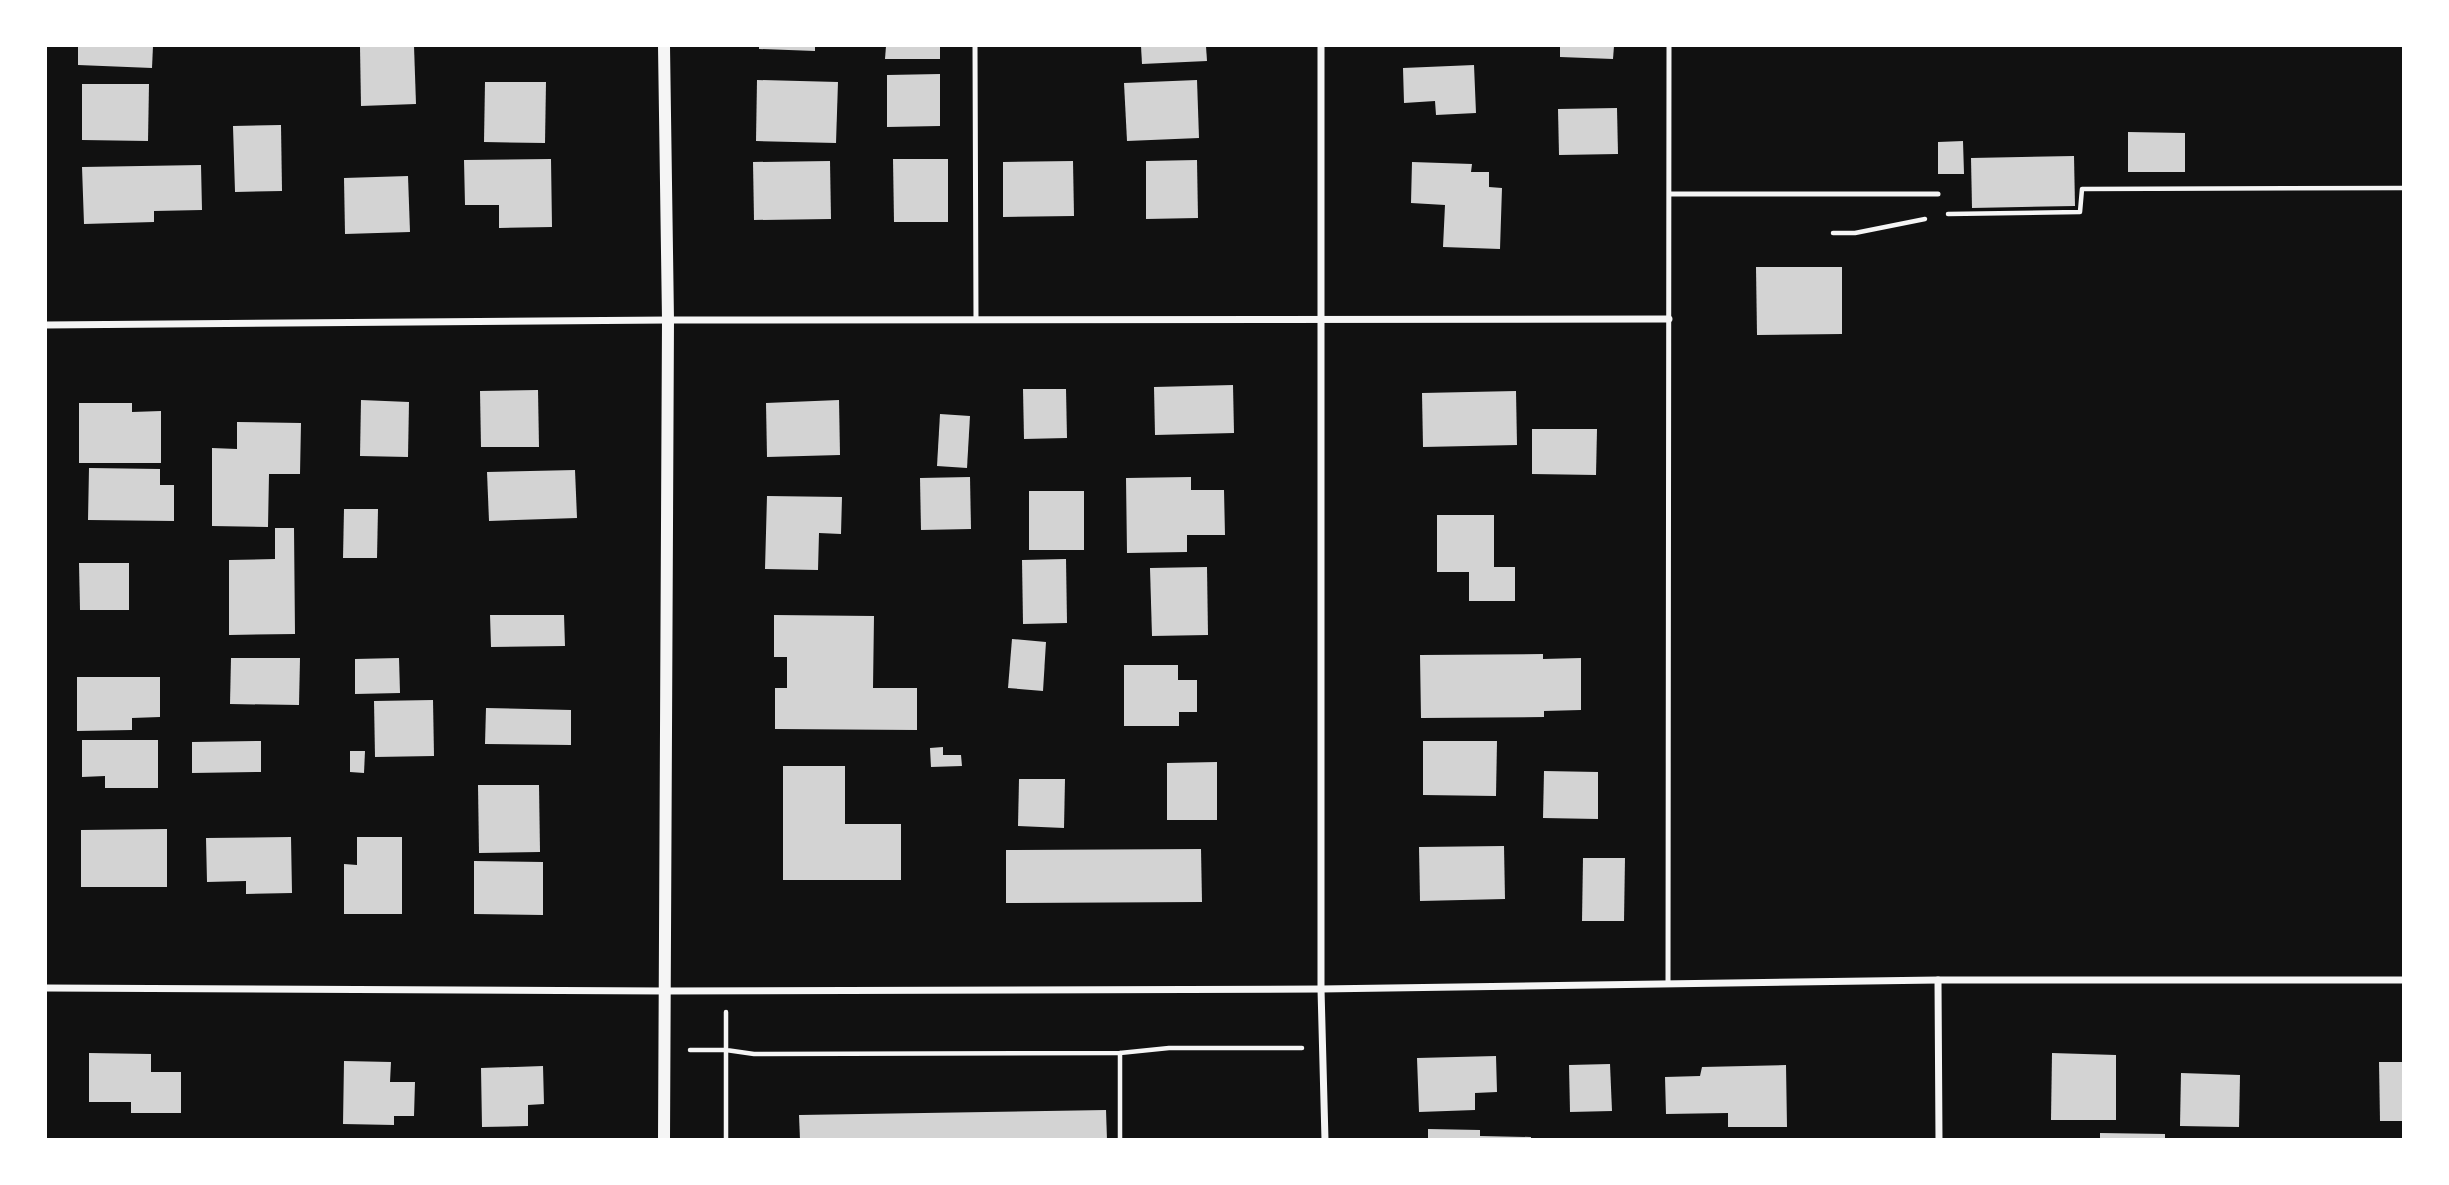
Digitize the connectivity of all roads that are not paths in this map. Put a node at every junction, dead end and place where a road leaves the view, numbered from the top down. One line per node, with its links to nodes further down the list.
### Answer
1 (664, 46): 8 (street)
2 (975, 46): 9 (lane)
3 (1321, 46): 10 (street)
4 (1669, 46): 5 (lane)
5 (1670, 194): 6 (lane); 7 (lane)
6 (1938, 194)
7 (1669, 319): 10 (street); 14 (lane)
8 (668, 320): 9 (street); 11 (street); 17 (street)
9 (976, 320): 10 (street)
10 (1322, 320): 16 (street)
11 (46, 325)
12 (2403, 979): 13 (street)
13 (1938, 980): 14 (street); 20 (street)
14 (1668, 984): 16 (street)
15 (46, 988): 17 (street)
16 (1321, 989): 17 (street); 19 (street)
17 (665, 991): 18 (street)
18 (664, 1139)
19 (1325, 1139)
20 (1939, 1139)

